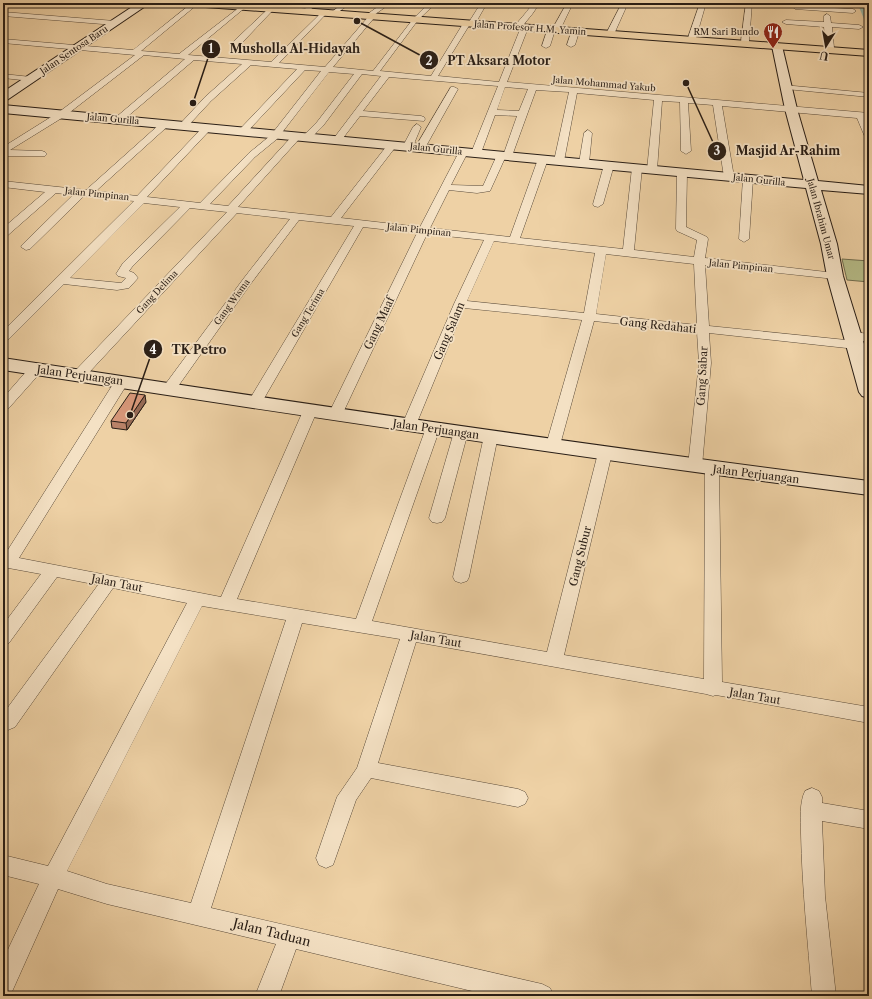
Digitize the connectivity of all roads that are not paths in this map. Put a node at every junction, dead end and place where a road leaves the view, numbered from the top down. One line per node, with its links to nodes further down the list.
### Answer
1 (145, 3): 28 (street, Jalan Sentosa Baru)
2 (192, 3): 3 (main road, Jalan Profesor H.M. Yamin)
3 (201, 3): 16 (main road, Jalan Profesor H.M. Yamin); 47 (street)
4 (222, 3): 16 (main road, Jalan Profesor H.M. Yamin)
5 (348, 3): 21 (street)
6 (388, 3): 25 (street)
7 (433, 3): 26 (street)
8 (484, 3): 29 (street)
9 (535, 3): 32 (street, Gang Maaf)
10 (570, 3): 33 (street)
11 (625, 3): 35 (street)
12 (703, 3): 37 (street)
13 (749, 3): 39 (street)
14 (863, 3): 15 (street)
15 (869, 5)
16 (243, 6): 17 (main road, Jalan Profesor H.M. Yamin); 48 (street)
17 (273, 6): 18 (main road, Jalan Profesor H.M. Yamin); 23 (main road, Jalan Profesor H.M. Yamin); 40 (street)
18 (311, 6): 21 (main road, Jalan Profesor H.M. Yamin)
19 (826, 6): 20 (street); 22 (street); 30 (street)
20 (797, 8)
21 (335, 12): 25 (main road, Jalan Profesor H.M. Yamin)
22 (853, 12)
23 (324, 13): 25 (main road, Jalan Profesor H.M. Yamin); 51 (street)
24 (3, 14): 28 (street)
25 (372, 15): 26 (main road, Jalan Profesor H.M. Yamin); 53 (street)
26 (416, 19): 29 (main road, Jalan Profesor H.M. Yamin); 55 (street)
27 (786, 22): 30 (street)
28 (115, 23): 44 (street, Jalan Sentosa Baru)
29 (470, 23): 32 (main road, Jalan Profesor H.M. Yamin); 58 (street)
30 (828, 25): 31 (street); 45 (street)
31 (859, 26)
32 (522, 27): 33 (main road, Jalan Profesor H.M. Yamin); 60 (street, Gang Maaf)
33 (554, 29): 34 (main road, Jalan Profesor H.M. Yamin); 35 (main road, Jalan Profesor H.M. Yamin); 43 (street)
34 (575, 32): 36 (main road, Jalan Profesor H.M. Yamin); 41 (street)
35 (611, 32): 36 (main road, Jalan Profesor H.M. Yamin)
36 (670, 37): 37 (main road, Jalan Profesor H.M. Yamin); 42 (main road, Jalan Profesor H.M. Yamin)
37 (692, 38): 39 (main road, Jalan Profesor H.M. Yamin)
38 (3, 41): 44 (street, Jalan Mohammad Yakub)
39 (745, 42): 42 (main road, Jalan Profesor H.M. Yamin)
40 (237, 43)
41 (571, 45)
42 (776, 45): 45 (main road, Jalan Profesor H.M. Yamin); 46 (main road, Jalan Profesor H.M. Yamin); 61 (street, Jalan Ibrahim Umar)
43 (546, 46)
44 (79, 48): 47 (street, Jalan Mohammad Yakub); 59 (street, Jalan Sentosa Baru)
45 (830, 48): 46 (main road, Jalan Profesor H.M. Yamin)
46 (869, 52)
47 (138, 53): 48 (street, Jalan Mohammad Yakub); 73 (street)
48 (180, 57): 49 (street, Jalan Mohammad Yakub)
49 (190, 58): 50 (street, Jalan Mohammad Yakub); 76 (street)
50 (248, 62): 51 (street, Jalan Mohammad Yakub); 78 (street)
51 (272, 65): 52 (street, Jalan Mohammad Yakub)
52 (302, 67): 53 (street, Jalan Mohammad Yakub); 80 (street)
53 (327, 69): 54 (street, Jalan Mohammad Yakub); 82 (street)
54 (360, 72): 55 (street, Jalan Mohammad Yakub); 83 (street, Gang Delima)
55 (375, 73): 56 (street, Jalan Mohammad Yakub)
56 (387, 74): 58 (street, Jalan Mohammad Yakub); 72 (street)
57 (3, 76): 59 (street)
58 (433, 78): 60 (street, Jalan Mohammad Yakub)
59 (31, 79): 69 (street, Jalan Sentosa Baru)
60 (503, 85): 62 (street, Jalan Mohammad Yakub); 71 (street, Gang Maaf)
61 (786, 87): 65 (street); 70 (street, Jalan Ibrahim Umar)
62 (532, 88): 64 (street, Jalan Mohammad Yakub); 74 (street)
63 (454, 89): 87 (street)
64 (573, 91): 66 (street, Jalan Mohammad Yakub); 94 (street)
65 (869, 95)
66 (658, 98): 67 (street, Jalan Mohammad Yakub); 98 (street)
67 (684, 100): 68 (street, Jalan Mohammad Yakub); 88 (street)
68 (717, 103): 70 (street, Jalan Mohammad Yakub); 100 (street)
69 (4, 107): 73 (street, Jalan Gurilla)
70 (791, 109): 75 (street, Jalan Mohammad Yakub); 103 (street, Jalan Ibrahim Umar)
71 (492, 112): 74 (street); 90 (street, Gang Maaf)
72 (357, 113): 85 (street); 87 (street)
73 (62, 114): 76 (street, Jalan Gurilla); 89 (street)
74 (522, 114): 92 (street)
75 (864, 115): 84 (street)
76 (118, 120): 77 (street, Jalan Gurilla)
77 (165, 124): 78 (street, Jalan Gurilla); 107 (street)
78 (182, 126): 79 (street, Jalan Gurilla)
79 (207, 128): 80 (street, Jalan Gurilla); 108 (street)
80 (244, 131): 82 (street, Jalan Gurilla)
81 (588, 133): 95 (street)
82 (276, 134): 83 (street, Jalan Gurilla); 111 (street)
83 (302, 136): 85 (street, Jalan Gurilla); 112 (street, Gang Delima)
84 (869, 137)
85 (337, 140): 86 (street, Jalan Gurilla)
86 (392, 145): 87 (street, Jalan Gurilla); 114 (street)
87 (414, 147): 90 (street, Jalan Gurilla)
88 (686, 151)
89 (3, 152): 91 (street)
90 (469, 153): 92 (street, Jalan Gurilla); 104 (street, Gang Maaf)
91 (42, 154)
92 (505, 155): 93 (street, Jalan Gurilla); 104 (street)
93 (544, 159): 94 (street, Jalan Gurilla); 120 (street)
94 (559, 161): 95 (street, Jalan Gurilla)
95 (584, 163): 96 (street, Jalan Gurilla)
96 (609, 165): 97 (street, Jalan Gurilla); 110 (street)
97 (637, 168): 98 (street, Jalan Gurilla); 123 (street)
98 (652, 170): 99 (street, Jalan Gurilla)
99 (682, 172): 100 (street, Jalan Gurilla); 124 (street, Gang Sabar)
100 (730, 177): 101 (street, Jalan Gurilla)
101 (748, 179): 103 (street, Jalan Gurilla); 119 (street)
102 (3, 184): 105 (street, Jalan Pimpinan)
103 (812, 185): 106 (street, Jalan Gurilla); 125 (street, Jalan Ibrahim Umar)
104 (445, 187): 116 (street, Gang Maaf)
105 (54, 189): 107 (street, Jalan Pimpinan); 117 (street)
106 (869, 190)
107 (85, 193): 108 (street, Jalan Pimpinan); 121 (street)
108 (141, 199): 109 (street, Jalan Pimpinan); 126 (street)
109 (188, 204): 111 (street, Jalan Pimpinan); 126 (street)
110 (598, 204)
111 (203, 206): 112 (street, Jalan Pimpinan)
112 (233, 209): 113 (street, Jalan Pimpinan); 134 (street, Gang Delima)
113 (297, 216): 114 (street, Jalan Pimpinan); 137 (street, Gang Wisma)
114 (333, 221): 115 (street, Jalan Pimpinan)
115 (360, 224): 116 (street, Jalan Pimpinan); 138 (street, Gang Terima)
116 (423, 231): 118 (street, Jalan Pimpinan); 141 (street, Gang Maaf)
117 (3, 234)
118 (490, 238): 120 (street, Jalan Pimpinan); 127 (street, Gang Salam)
119 (744, 239)
120 (514, 241): 122 (street, Jalan Pimpinan)
121 (26, 247)
122 (602, 250): 123 (street, Jalan Pimpinan); 128 (street)
123 (628, 253): 124 (street, Jalan Pimpinan)
124 (699, 261): 125 (street, Jalan Pimpinan); 129 (street, Gang Sabar)
125 (835, 276): 131 (street, Jalan Ibrahim Umar)
126 (61, 280): 130 (street)
127 (460, 304): 128 (street, Gang Redahati); 142 (street, Gang Salam)
128 (589, 318): 129 (street, Gang Redahati); 146 (street)
129 (704, 330): 131 (street, Gang Redahati); 148 (street, Gang Sabar)
130 (3, 338)
131 (860, 340): 136 (street, Jalan Ibrahim Umar)
132 (3, 364): 133 (street, Jalan Perjuangan)
133 (36, 369): 134 (street, Jalan Perjuangan); 139 (street)
134 (79, 375): 135 (street, Jalan Perjuangan)
135 (122, 381): 137 (street, Jalan Perjuangan); 151 (street)
136 (868, 385)
137 (169, 389): 138 (street, Jalan Perjuangan)
138 (255, 402): 140 (street, Jalan Perjuangan)
139 (3, 406)
140 (310, 411): 141 (street, Jalan Perjuangan); 156 (street)
141 (335, 415): 142 (street, Jalan Perjuangan)
142 (409, 425): 143 (street, Jalan Perjuangan)
143 (433, 428): 144 (street, Jalan Perjuangan); 158 (street)
144 (461, 432): 145 (street, Jalan Perjuangan); 150 (street)
145 (491, 436): 146 (street, Jalan Perjuangan); 153 (street)
146 (553, 445): 147 (street, Jalan Perjuangan)
147 (605, 453): 148 (street, Jalan Perjuangan); 161 (street, Gang Subur)
148 (703, 467): 149 (street, Jalan Perjuangan); 162 (street, Gang Sabar)
149 (869, 488)
150 (437, 518)
151 (6, 562): 152 (street, Jalan Taut)
152 (53, 570): 154 (street, Jalan Taut); 160 (street)
153 (461, 577)
154 (109, 581): 155 (street, Jalan Taut); 164 (street)
155 (197, 599): 156 (street, Jalan Taut); 170 (street)
156 (227, 603): 157 (street, Jalan Taut)
157 (296, 616): 158 (street, Jalan Taut); 171 (street)
158 (362, 626): 159 (street, Jalan Taut)
159 (410, 634): 161 (street, Jalan Taut); 165 (street)
160 (3, 638)
161 (554, 660): 162 (street, Jalan Taut)
162 (713, 689): 163 (street, Jalan Taut)
163 (869, 715)
164 (8, 722)
165 (366, 769): 166 (street); 168 (street)
166 (518, 798)
167 (869, 820): 176 (street)
168 (326, 858)
169 (3, 865): 170 (street, Jalan Taduan)
170 (53, 877): 171 (street, Jalan Taduan); 173 (street)
171 (198, 914): 172 (street, Jalan Taduan)
172 (290, 937): 174 (street); 175 (street, Jalan Taduan)
173 (3, 986)
174 (267, 996)
175 (542, 996)
176 (824, 996)

